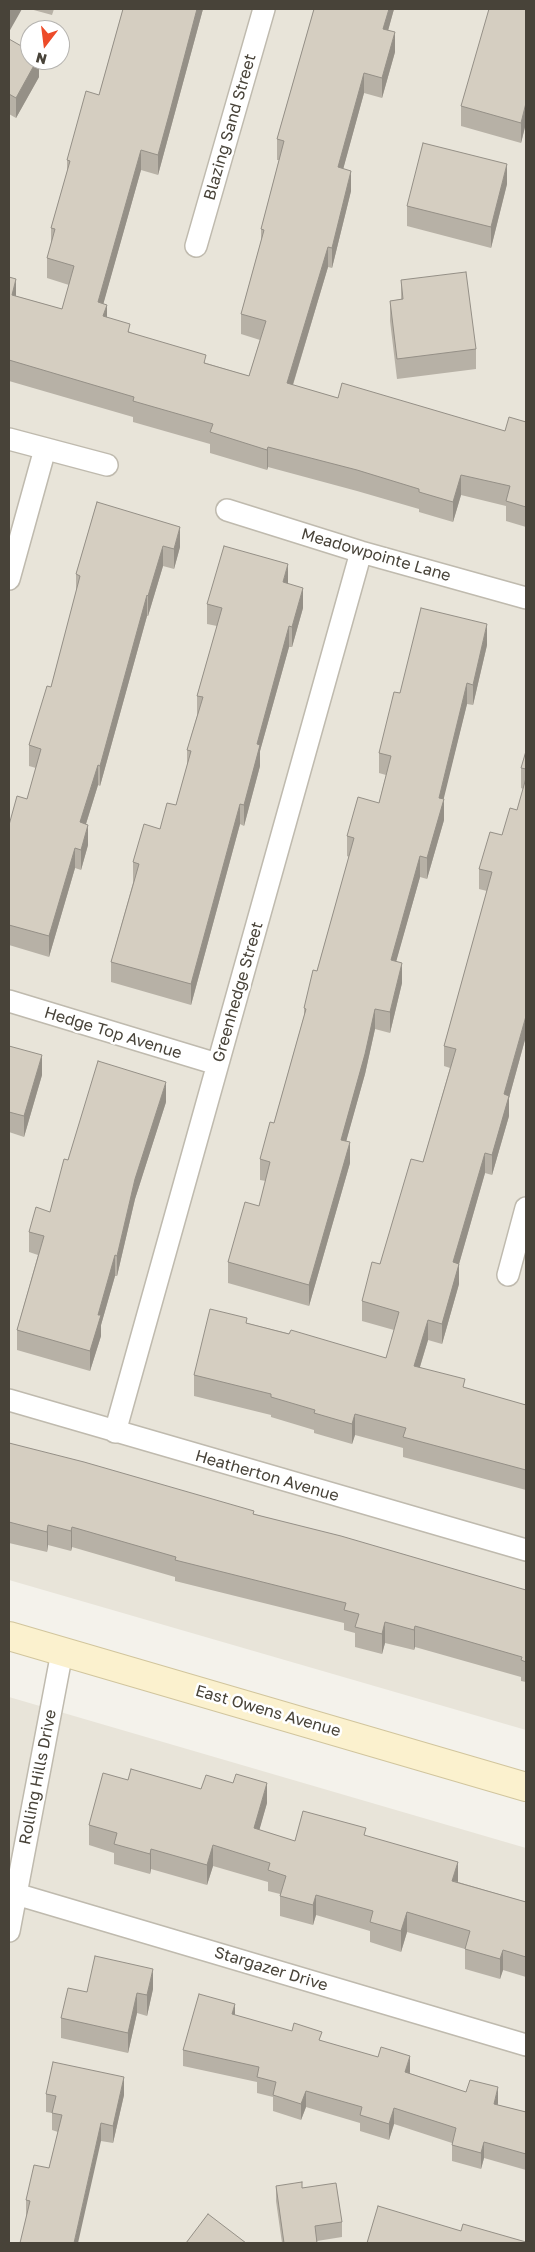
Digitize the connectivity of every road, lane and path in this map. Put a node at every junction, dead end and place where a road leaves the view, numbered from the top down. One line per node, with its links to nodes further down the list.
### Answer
1 (264, 9): 2 (street, Blazing Sand Street)
2 (196, 246)
3 (9, 439): 4 (street)
4 (45, 449): 5 (street); 8 (street)
5 (107, 465)
6 (227, 510): 7 (street, Meadowpointe Lane)
7 (361, 552): 9 (street, Meadowpointe Lane); 11 (street, Greenhedge Street)
8 (9, 579)
9 (526, 598)
10 (9, 1001): 11 (street, Hedge Top Avenue)
11 (217, 1064): 15 (street, Greenhedge Street)
12 (526, 1208): 13 (street)
13 (508, 1275)
14 (9, 1400): 15 (street, Heatherton Avenue)
15 (114, 1432): 16 (street, Heatherton Avenue)
16 (526, 1550)
17 (9, 1636): 18 (main road, East Owens Avenue)
18 (62, 1652): 19 (main road, East Owens Avenue); 20 (street, Rolling Hills Drive)
19 (526, 1786)
20 (16, 1894): 21 (street, Rolling Hills Drive); 22 (street, Stargazer Drive)
21 (9, 1931)
22 (526, 2045)

